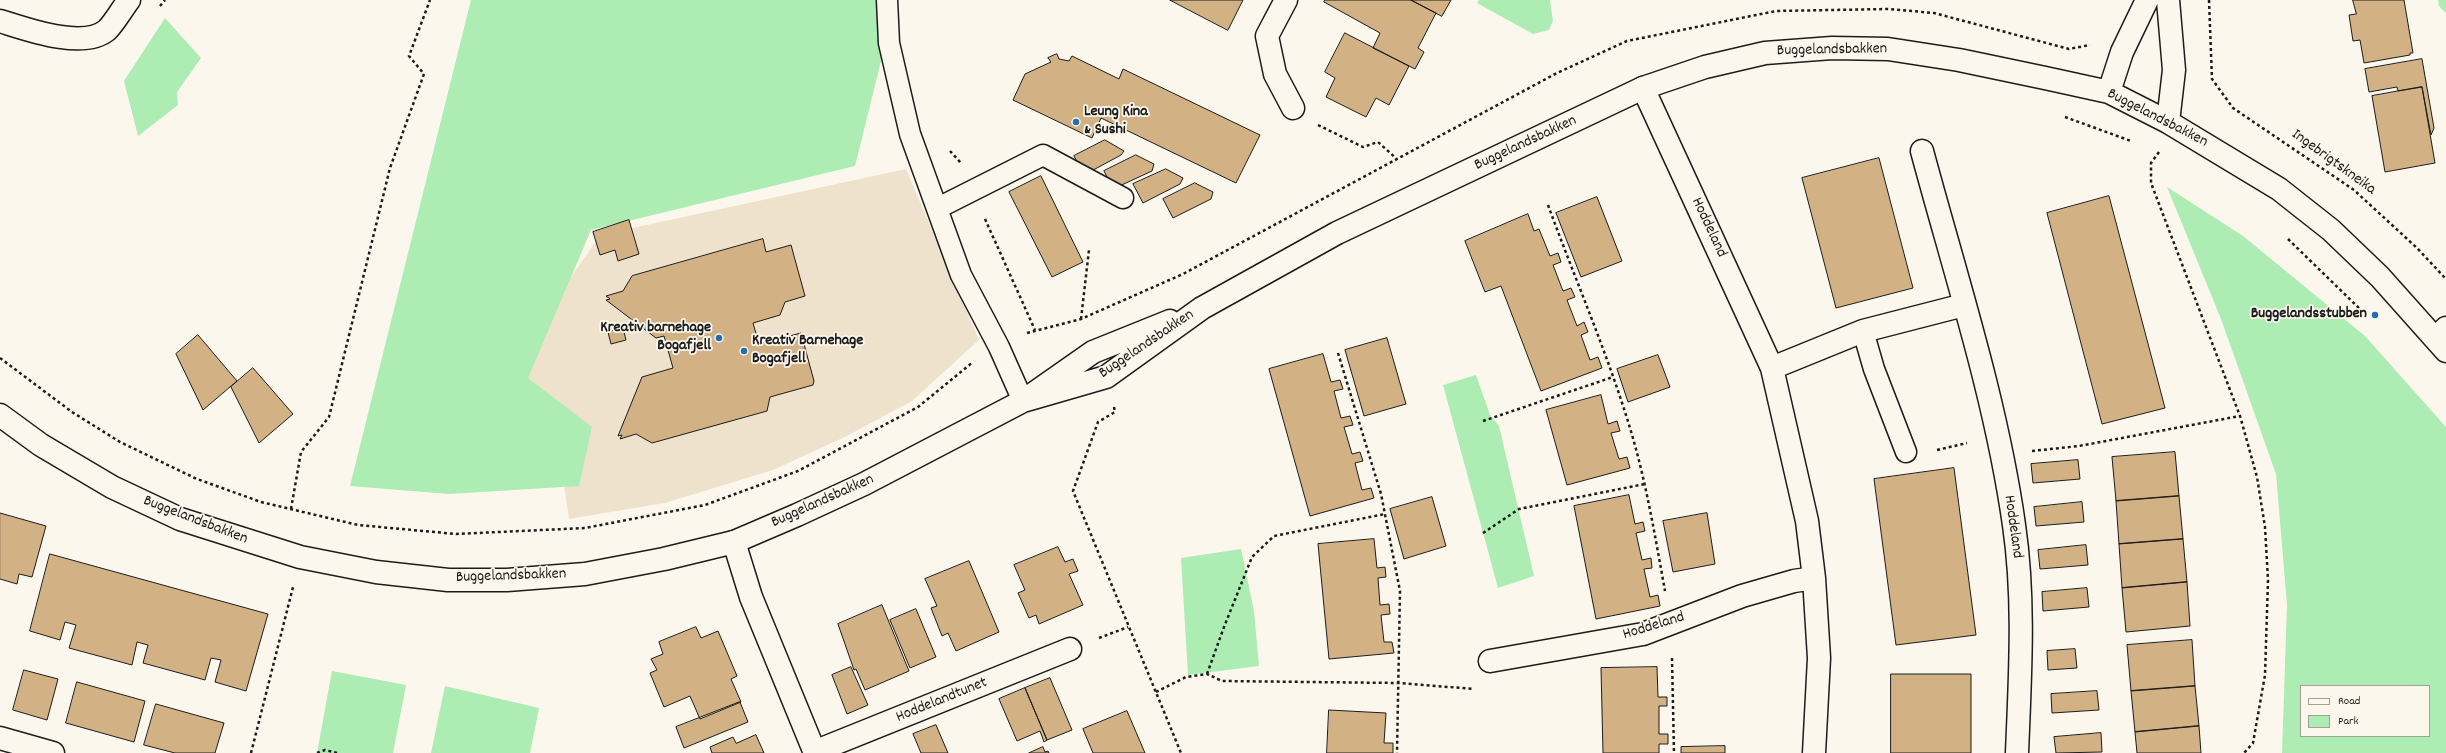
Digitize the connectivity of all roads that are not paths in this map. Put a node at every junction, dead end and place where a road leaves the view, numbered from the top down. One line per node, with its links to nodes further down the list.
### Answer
1 (129, 0): 6 (street)
2 (887, 0): 13 (lane)
3 (1286, 0): 9 (street)
4 (2147, 0): 8 (street)
5 (2168, 0): 10 (street)
6 (0, 21)
7 (1643, 88): 8 (street, Buggelandsbakken); 17 (street, Hoddeland); 18 (street, Buggelandsbakken)
8 (2109, 92): 10 (street, Buggelandsbakken)
9 (1293, 108)
10 (2168, 122): 16 (street, Buggelandsbakken)
11 (1922, 150): 14 (street, Hoddeland)
12 (1123, 198): 13 (lane)
13 (938, 208): 18 (lane)
14 (1964, 306): 15 (street); 29 (street, Hoddeland)
15 (1863, 331): 17 (street); 20 (lane)
16 (2443, 339)
17 (1772, 368): 22 (street, Hoddeland)
18 (1023, 401): 21 (street, Buggelandsbakken)
19 (0, 415): 21 (street, Buggelandsbakken)
20 (1906, 452)
21 (734, 542): 27 (street, Hoddelandtunet)
22 (1814, 578): 24 (street, Hoddeland); 28 (street, Hoddeland)
23 (1070, 649): 27 (street, Hoddelandtunet)
24 (1490, 661)
25 (0, 738): 26 (street)
26 (53, 753)
27 (814, 753)
28 (1814, 753)
29 (2017, 753)

